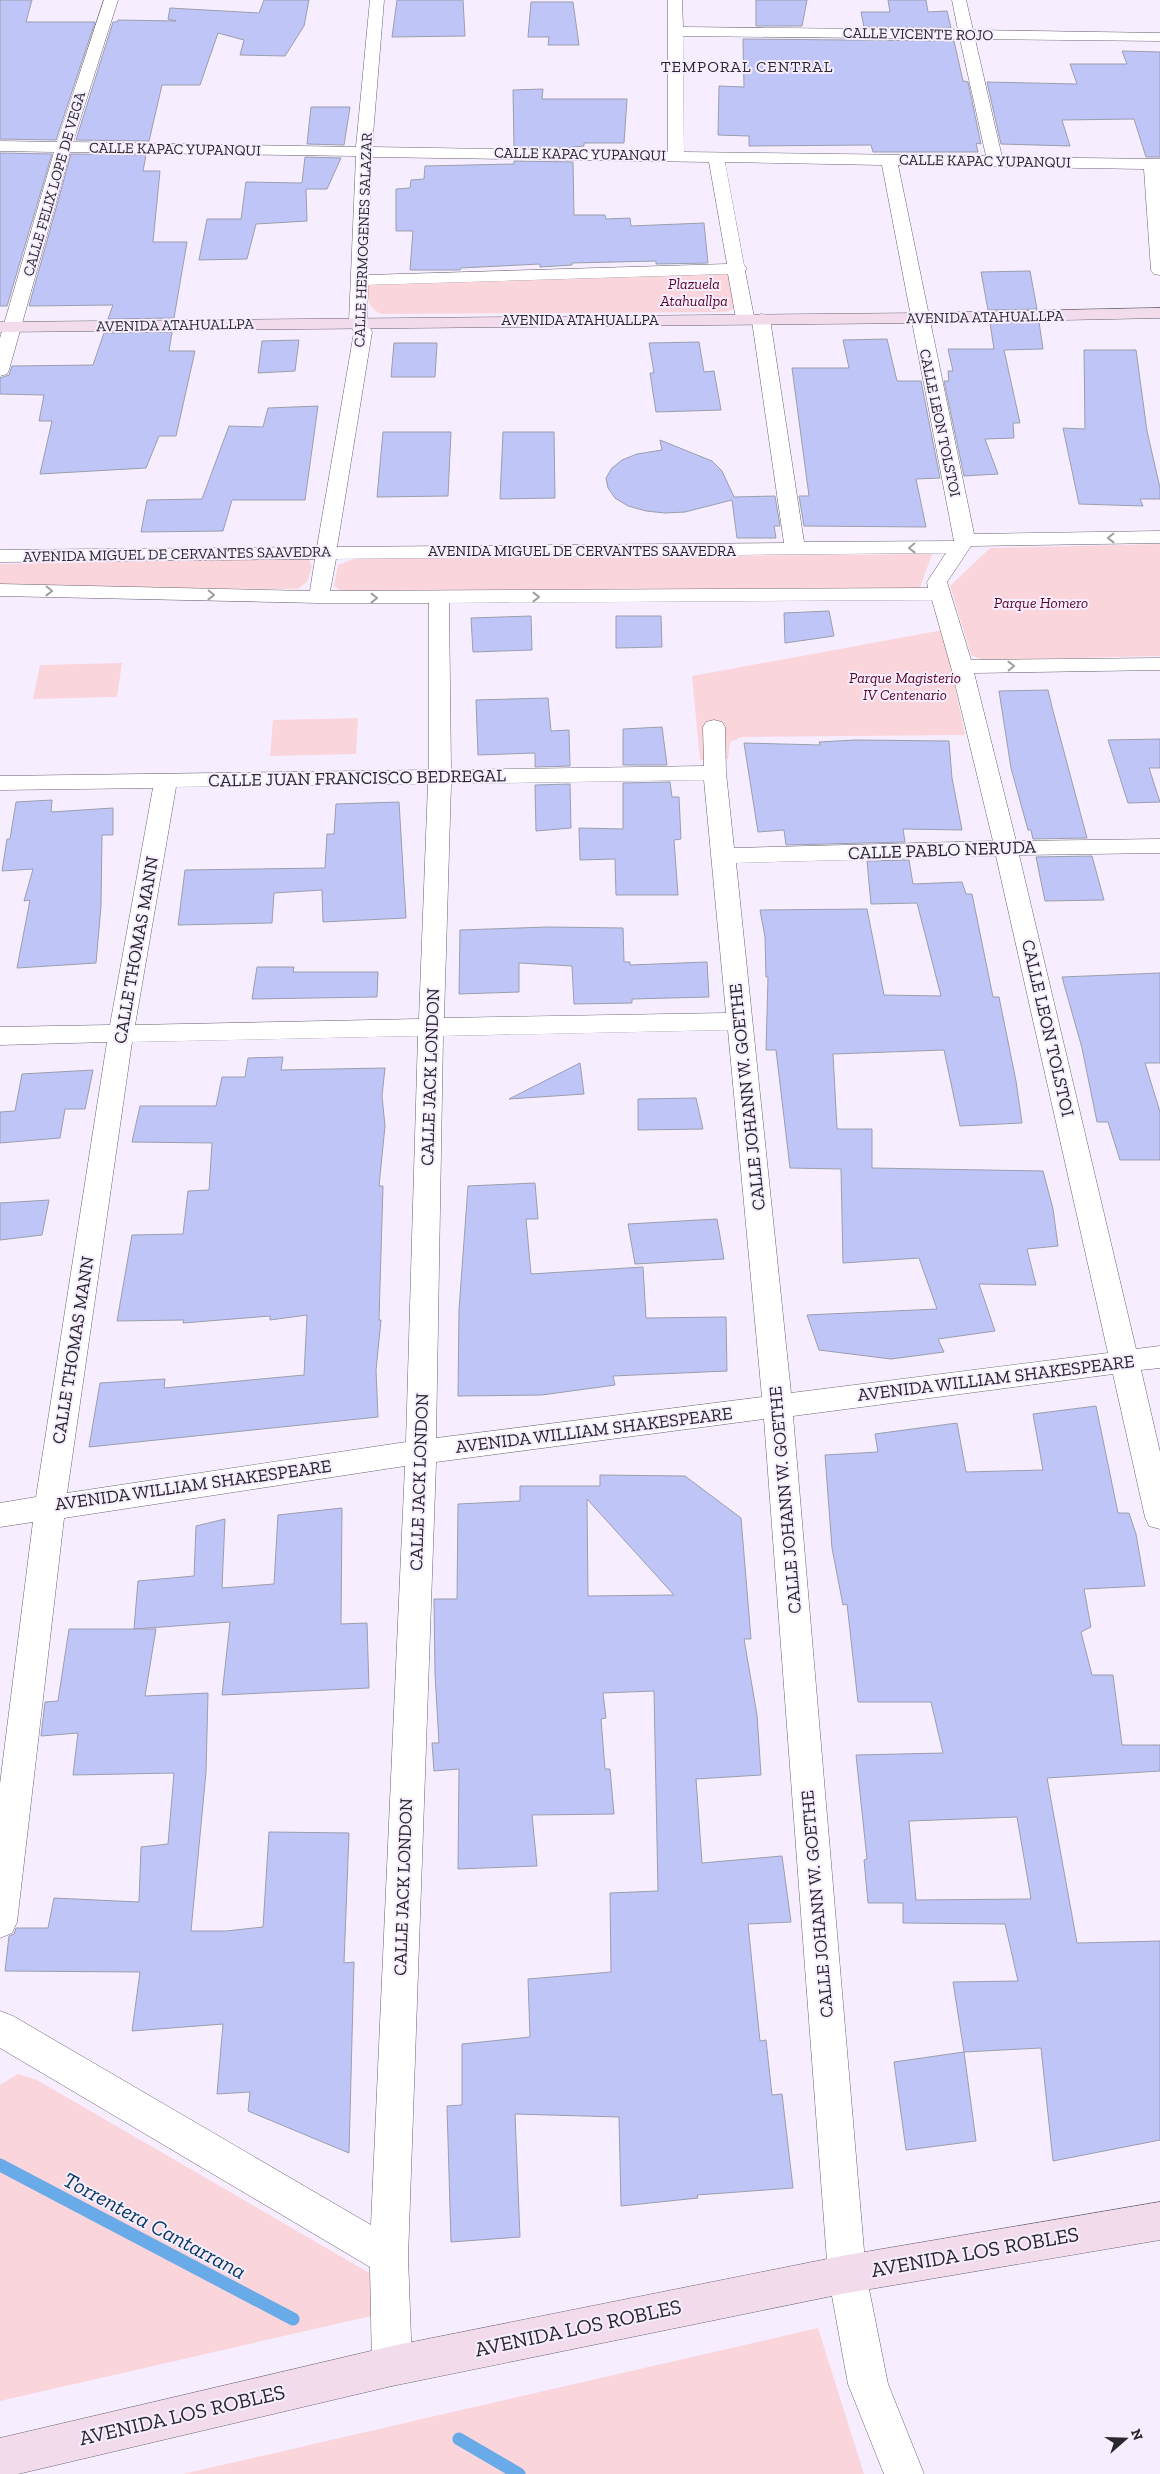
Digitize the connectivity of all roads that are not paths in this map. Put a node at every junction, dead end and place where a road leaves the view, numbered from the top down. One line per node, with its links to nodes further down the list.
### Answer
1 (111, 0): 9 (street, CALLE FELIX LOPE DE VEGA)
2 (377, 0): 10 (street, CALLE HERMOGENES SALAZAR)
3 (675, 0): 5 (street)
4 (959, 0): 6 (street)
5 (676, 32): 6 (street, CALLE VICENTE ROJO); 11 (street)
6 (967, 34): 7 (street, CALLE VICENTE ROJO); 14 (street)
7 (1160, 36)
8 (0, 146): 9 (street, CALLE KAPAC YUPANQUI)
9 (62, 147): 10 (street, CALLE KAPAC YUPANQUI); 23 (street, CALLE FELIX LOPE DE VEGA)
10 (364, 152): 11 (street, CALLE KAPAC YUPANQUI); 18 (street, CALLE HERMOGENES SALAZAR)
11 (676, 155): 12 (street, CALLE KAPAC YUPANQUI)
12 (716, 156): 13 (street, CALLE KAPAC YUPANQUI); 16 (street)
13 (889, 159): 14 (street, CALLE KAPAC YUPANQUI); 20 (street, CALLE LEON TOLSTOI)
14 (995, 161): 15 (street, CALLE KAPAC YUPANQUI)
15 (1156, 164): 17 (street)
16 (738, 269): 18 (street); 21 (street)
17 (1160, 270)
18 (360, 280): 22 (street, CALLE HERMOGENES SALAZAR)
19 (1160, 314): 20 (main road, AVENIDA ATAHUALLPA)
20 (919, 318): 21 (main road, AVENIDA ATAHUALLPA); 26 (street, CALLE LEON TOLSTOI)
21 (753, 319): 22 (main road, AVENIDA ATAHUALLPA); 27 (street)
22 (358, 322): 23 (main road, AVENIDA ATAHUALLPA); 28 (street, CALLE HERMOGENES SALAZAR)
23 (6, 327): 24 (street, CALLE FELIX LOPE DE VEGA)
24 (0, 370)
25 (1160, 536): 26 (street, AVENIDA MIGUEL DE CERVANTES SAAVEDRA, one-way to 26)
26 (963, 544): 27 (street, AVENIDA MIGUEL DE CERVANTES SAAVEDRA, one-way to 27); 31 (street, CALLE LEON TOLSTOI)
27 (795, 550): 28 (street, AVENIDA MIGUEL DE CERVANTES SAAVEDRA)
28 (325, 552): 29 (street, AVENIDA MIGUEL DE CERVANTES SAAVEDRA); 32 (street, CALLE HERMOGENES SALAZAR)
29 (0, 556)
30 (0, 590): 32 (street, AVENIDA MIGUEL DE CERVANTES SAAVEDRA, one-way to 32)
31 (940, 594): 33 (street, AVENIDA MIGUEL DE CERVANTES SAAVEDRA, one-way to 31); 35 (street, CALLE LEON TOLSTOI)
32 (319, 597): 33 (street, AVENIDA MIGUEL DE CERVANTES SAAVEDRA, one-way to 33)
33 (439, 598): 38 (street, CALLE JACK LONDON)
34 (1160, 664): 35 (street, one-way to 34)
35 (962, 667): 42 (street, CALLE LEON TOLSTOI)
36 (714, 727): 37 (street, CALLE JOHANN W. GOETHE)
37 (715, 773): 38 (street, CALLE JUAN FRANCISCO BEDREGAL); 43 (street, CALLE JOHANN W. GOETHE)
38 (440, 777): 39 (street, CALLE JUAN FRANCISCO BEDREGAL); 45 (street, CALLE JACK LONDON)
39 (166, 780): 40 (street, CALLE JUAN FRANCISCO BEDREGAL); 46 (street, CALLE THOMAS MANN)
40 (0, 783)
41 (1160, 846): 42 (street, CALLE PABLO NERUDA)
42 (1006, 848): 43 (street, CALLE PABLO NERUDA); 49 (street, CALLE LEON TOLSTOI)
43 (724, 856): 44 (street, CALLE JOHANN W. GOETHE)
44 (740, 1021): 45 (street); 50 (street, CALLE JOHANN W. GOETHE)
45 (431, 1026): 46 (street); 51 (street, CALLE JACK LONDON)
46 (121, 1033): 47 (street); 52 (street, CALLE THOMAS MANN)
47 (0, 1036)
48 (1160, 1357): 49 (street, AVENIDA WILLIAM SHAKESPEARE)
49 (1125, 1362): 50 (street, AVENIDA WILLIAM SHAKESPEARE); 54 (street, CALLE LEON TOLSTOI)
50 (778, 1406): 51 (street, AVENIDA WILLIAM SHAKESPEARE); 59 (street, CALLE JOHANN W. GOETHE)
51 (421, 1452): 52 (street, AVENIDA WILLIAM SHAKESPEARE); 58 (street, CALLE JACK LONDON)
52 (49, 1506): 53 (street, AVENIDA WILLIAM SHAKESPEARE); 55 (street, CALLE THOMAS MANN)
53 (0, 1514)
54 (1160, 1518)
55 (0, 1922)
56 (0, 2028): 58 (street)
57 (1160, 2221): 59 (main road, AVENIDA LOS ROBLES)
58 (389, 2257): 60 (street, CALLE JACK LONDON)
59 (847, 2274): 60 (main road, AVENIDA LOS ROBLES); 62 (street, CALLE JOHANN W. GOETHE)
60 (392, 2366): 61 (main road, AVENIDA LOS ROBLES)
61 (0, 2458)
62 (904, 2474)

